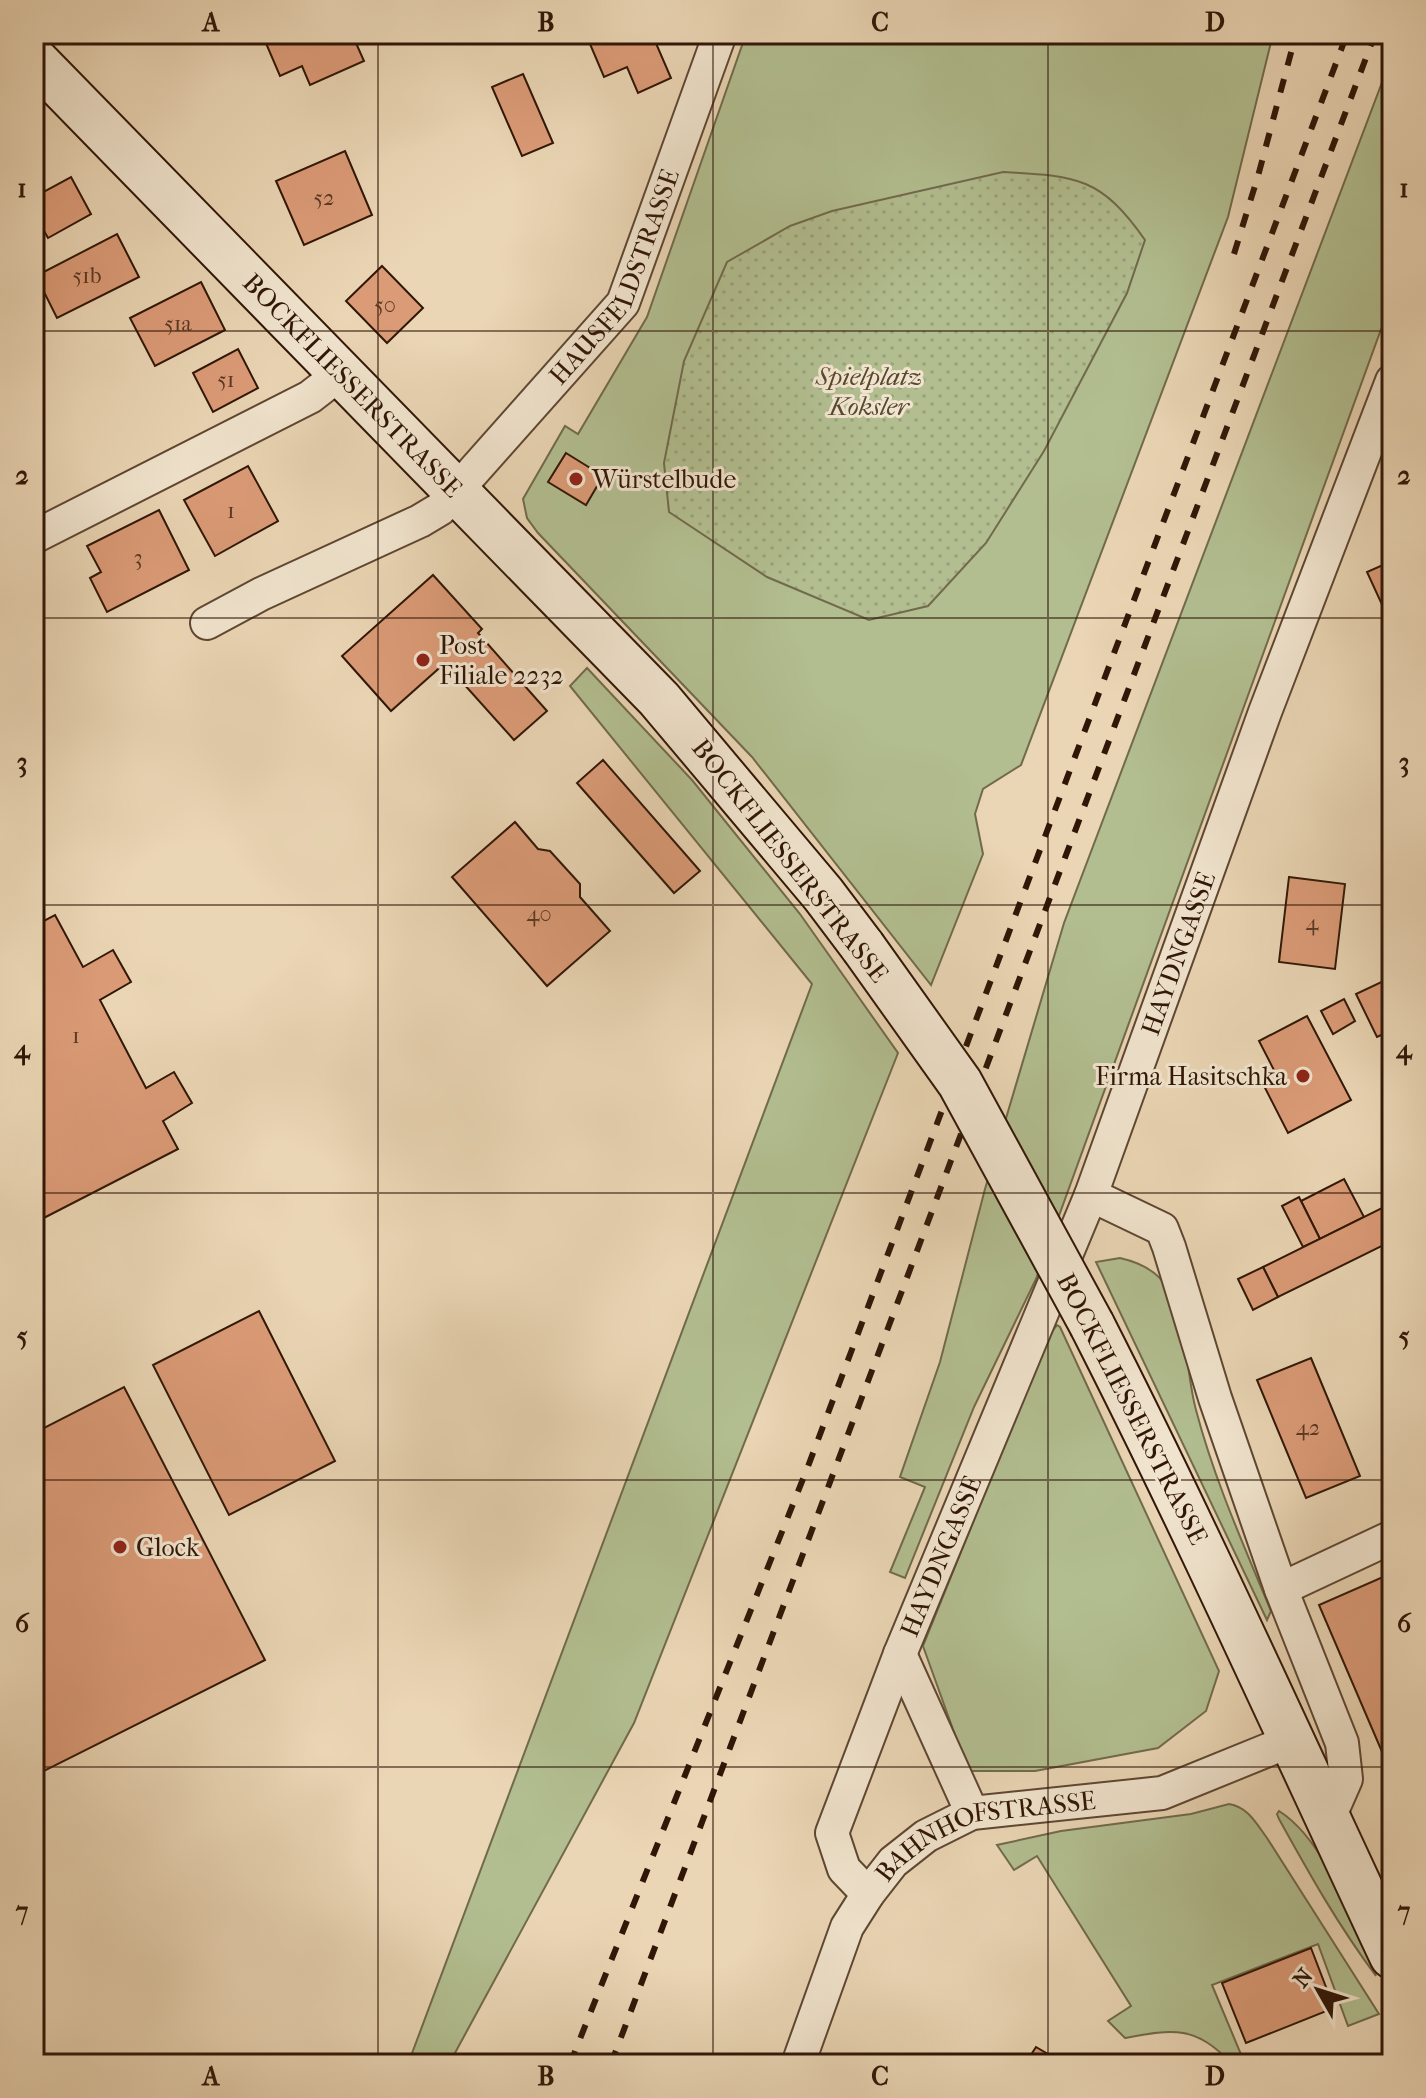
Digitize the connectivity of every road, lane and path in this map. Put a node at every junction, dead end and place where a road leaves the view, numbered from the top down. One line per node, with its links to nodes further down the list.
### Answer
1 (720, 34): 5 (street, HAUSFELDSTRASSE)
2 (34, 59): 3 (main road, BOCKFLIESSERSTRASSE)
3 (341, 373): 5 (main road, BOCKFLIESSERSTRASSE); 6 (street)
4 (1392, 381): 8 (street, HAYDNGASSE)
5 (457, 490): 7 (street, HAUSFELDSTRASSE); 12 (main road, BOCKFLIESSERSTRASSE, bridge)
6 (34, 537)
7 (207, 623)
8 (1091, 1195): 10 (street); 11 (street, HAYDNGASSE)
9 (1392, 1537): 10 (street)
10 (1281, 1589): 14 (street)
11 (900, 1654): 13 (street, HAYDNGASSE); 15 (street, HAYDNGASSE)
12 (1290, 1741): 13 (street, BAHNHOFSTRASSE); 14 (main road, BOCKFLIESSERSTRASSE)
13 (972, 1813): 15 (street, BAHNHOFSTRASSE)
14 (1328, 1820): 16 (main road, BOCKFLIESSERSTRASSE)
15 (868, 1894): 17 (street, BAHNHOFSTRASSE)
16 (1392, 1956)
17 (798, 2064)

